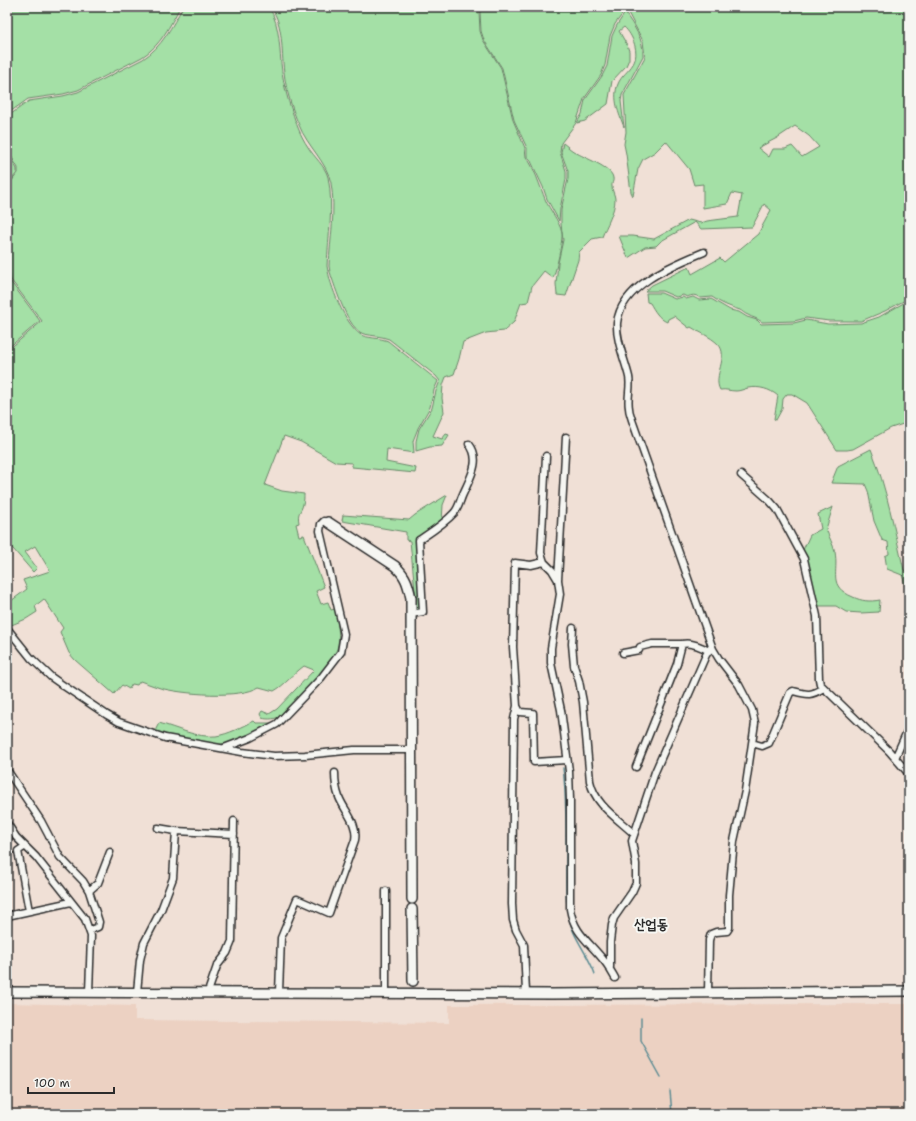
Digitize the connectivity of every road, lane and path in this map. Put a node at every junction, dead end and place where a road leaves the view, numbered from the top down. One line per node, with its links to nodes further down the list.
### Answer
1 (704, 252): 13 (street)
2 (566, 438): 8 (street)
3 (469, 444): 9 (street)
4 (546, 456): 7 (street)
5 (741, 475): 15 (street)
6 (328, 522): 9 (main road); 19 (street)
7 (544, 562): 8 (street); 16 (street)
8 (558, 580): 22 (street)
9 (411, 614): 20 (main road)
10 (7, 628): 19 (street)
11 (573, 628): 32 (street)
12 (682, 644): 13 (street); 14 (street); 23 (street)
13 (711, 649): 18 (street); 32 (street)
14 (623, 653)
15 (824, 688): 18 (street); 21 (street)
16 (517, 706): 22 (street); 54 (street)
17 (909, 727): 21 (street)
18 (752, 743): 53 (street)
19 (224, 748): 20 (street)
20 (412, 750): 37 (main road)
21 (895, 758): 26 (street)
22 (567, 760): 43 (street)
23 (636, 767)
24 (7, 770): 35 (street)
25 (335, 773): 51 (street)
26 (909, 774)
27 (234, 821): 31 (street)
28 (7, 823): 33 (street)
29 (158, 828): 30 (street)
30 (176, 831): 31 (street); 49 (street)
31 (234, 834): 50 (street)
32 (634, 834): 43 (street)
33 (24, 847): 38 (street); 40 (street)
34 (110, 852): 35 (street)
35 (90, 891): 42 (street)
36 (386, 891): 52 (street)
37 (412, 899)
38 (71, 902): 40 (street); 42 (street)
39 (412, 909): 45 (main road)
40 (29, 912): 41 (street)
41 (7, 916)
42 (90, 930): 48 (street)
43 (610, 970): 44 (street)
44 (615, 978)
45 (413, 981)
46 (909, 991): 53 (main road)
47 (7, 992): 48 (main road)
48 (89, 992): 49 (main road)
49 (137, 992): 50 (main road)
50 (208, 992): 51 (main road)
51 (279, 992): 52 (main road)
52 (386, 992): 54 (main road)
53 (708, 992): 54 (main road)
54 (526, 993)

